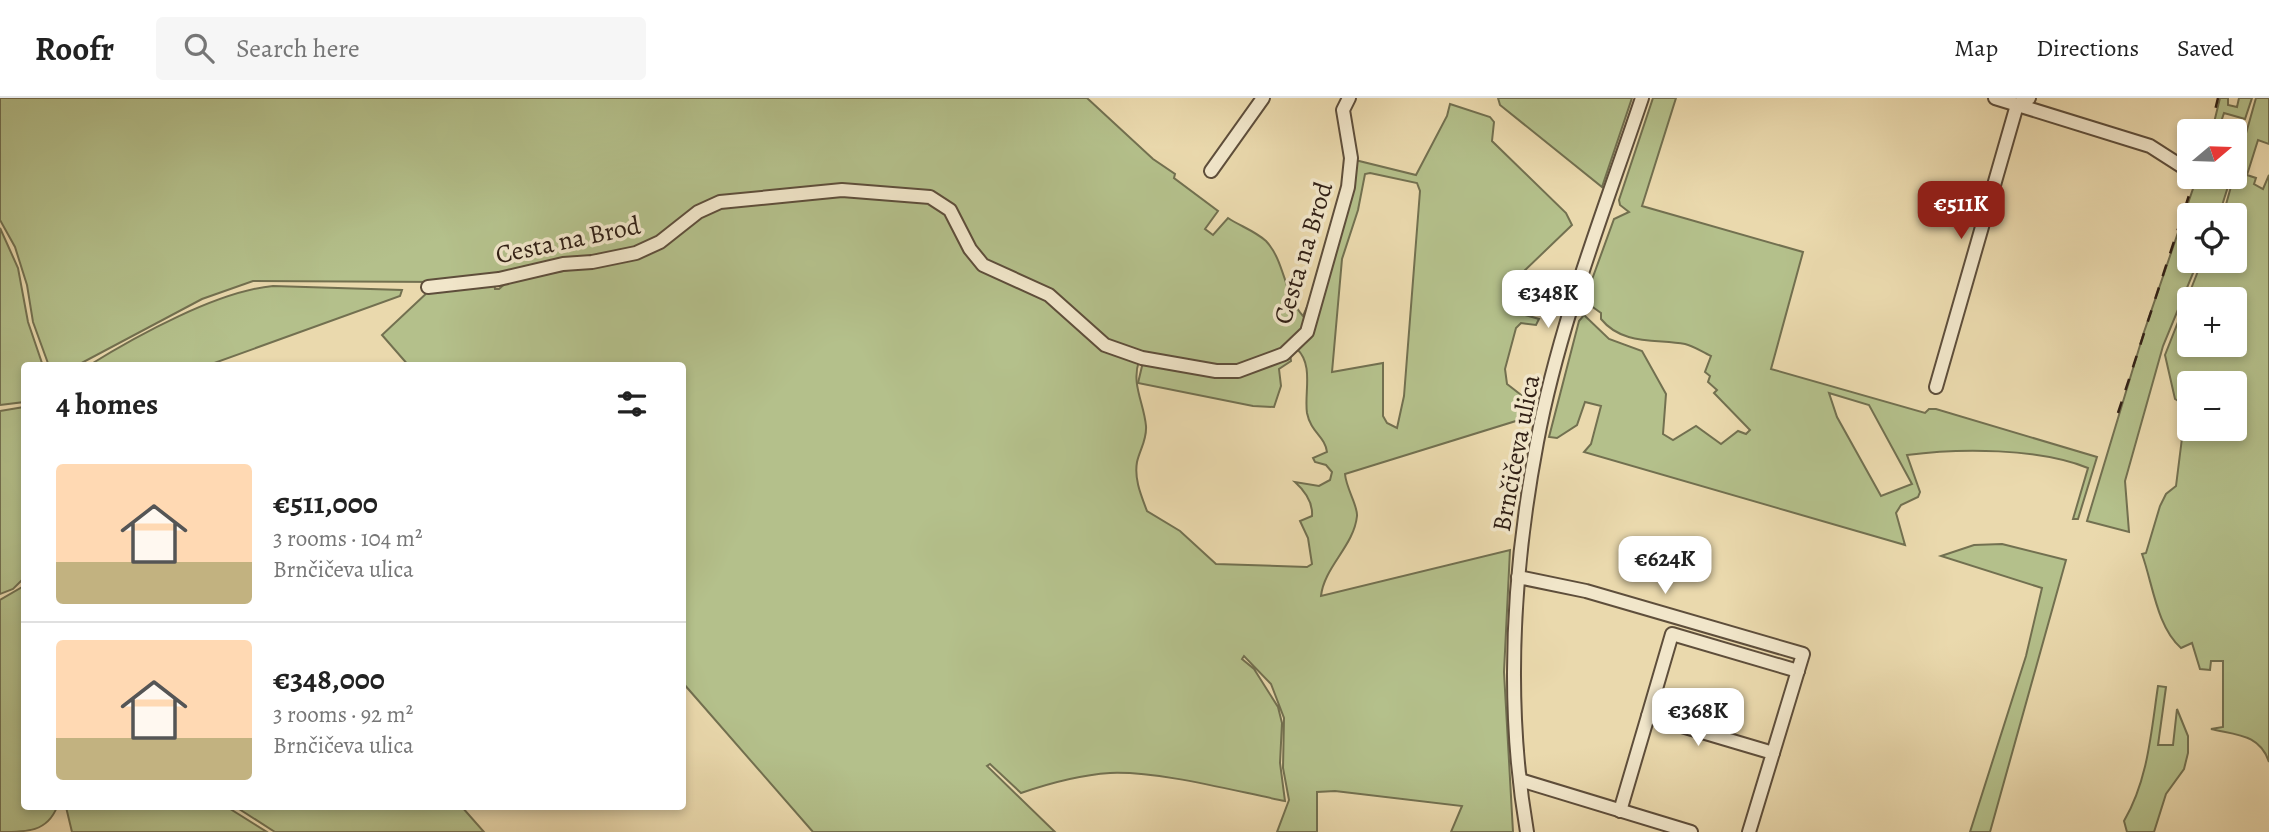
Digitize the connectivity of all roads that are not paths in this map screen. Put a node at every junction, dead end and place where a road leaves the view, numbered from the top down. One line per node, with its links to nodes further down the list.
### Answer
1 (1263, 98): 7 (street)
2 (1349, 98): 8 (street, Cesta na Brod)
3 (1642, 98): 10 (street, Brnčičeva ulica)
4 (1995, 98): 5 (street)
5 (2023, 101): 6 (street); 9 (street)
6 (2177, 163)
7 (1211, 171)
8 (428, 287)
9 (1936, 387)
10 (1518, 577): 11 (street); 14 (street, Brnčičeva ulica)
11 (1798, 671): 12 (street); 13 (street)
12 (1648, 716): 13 (street); 15 (street)
13 (1773, 753): 18 (street)
14 (1520, 780): 15 (street); 16 (street, Brnčičeva ulica)
15 (1620, 811): 17 (street)
16 (1527, 832)
17 (1691, 832)
18 (1749, 832)

